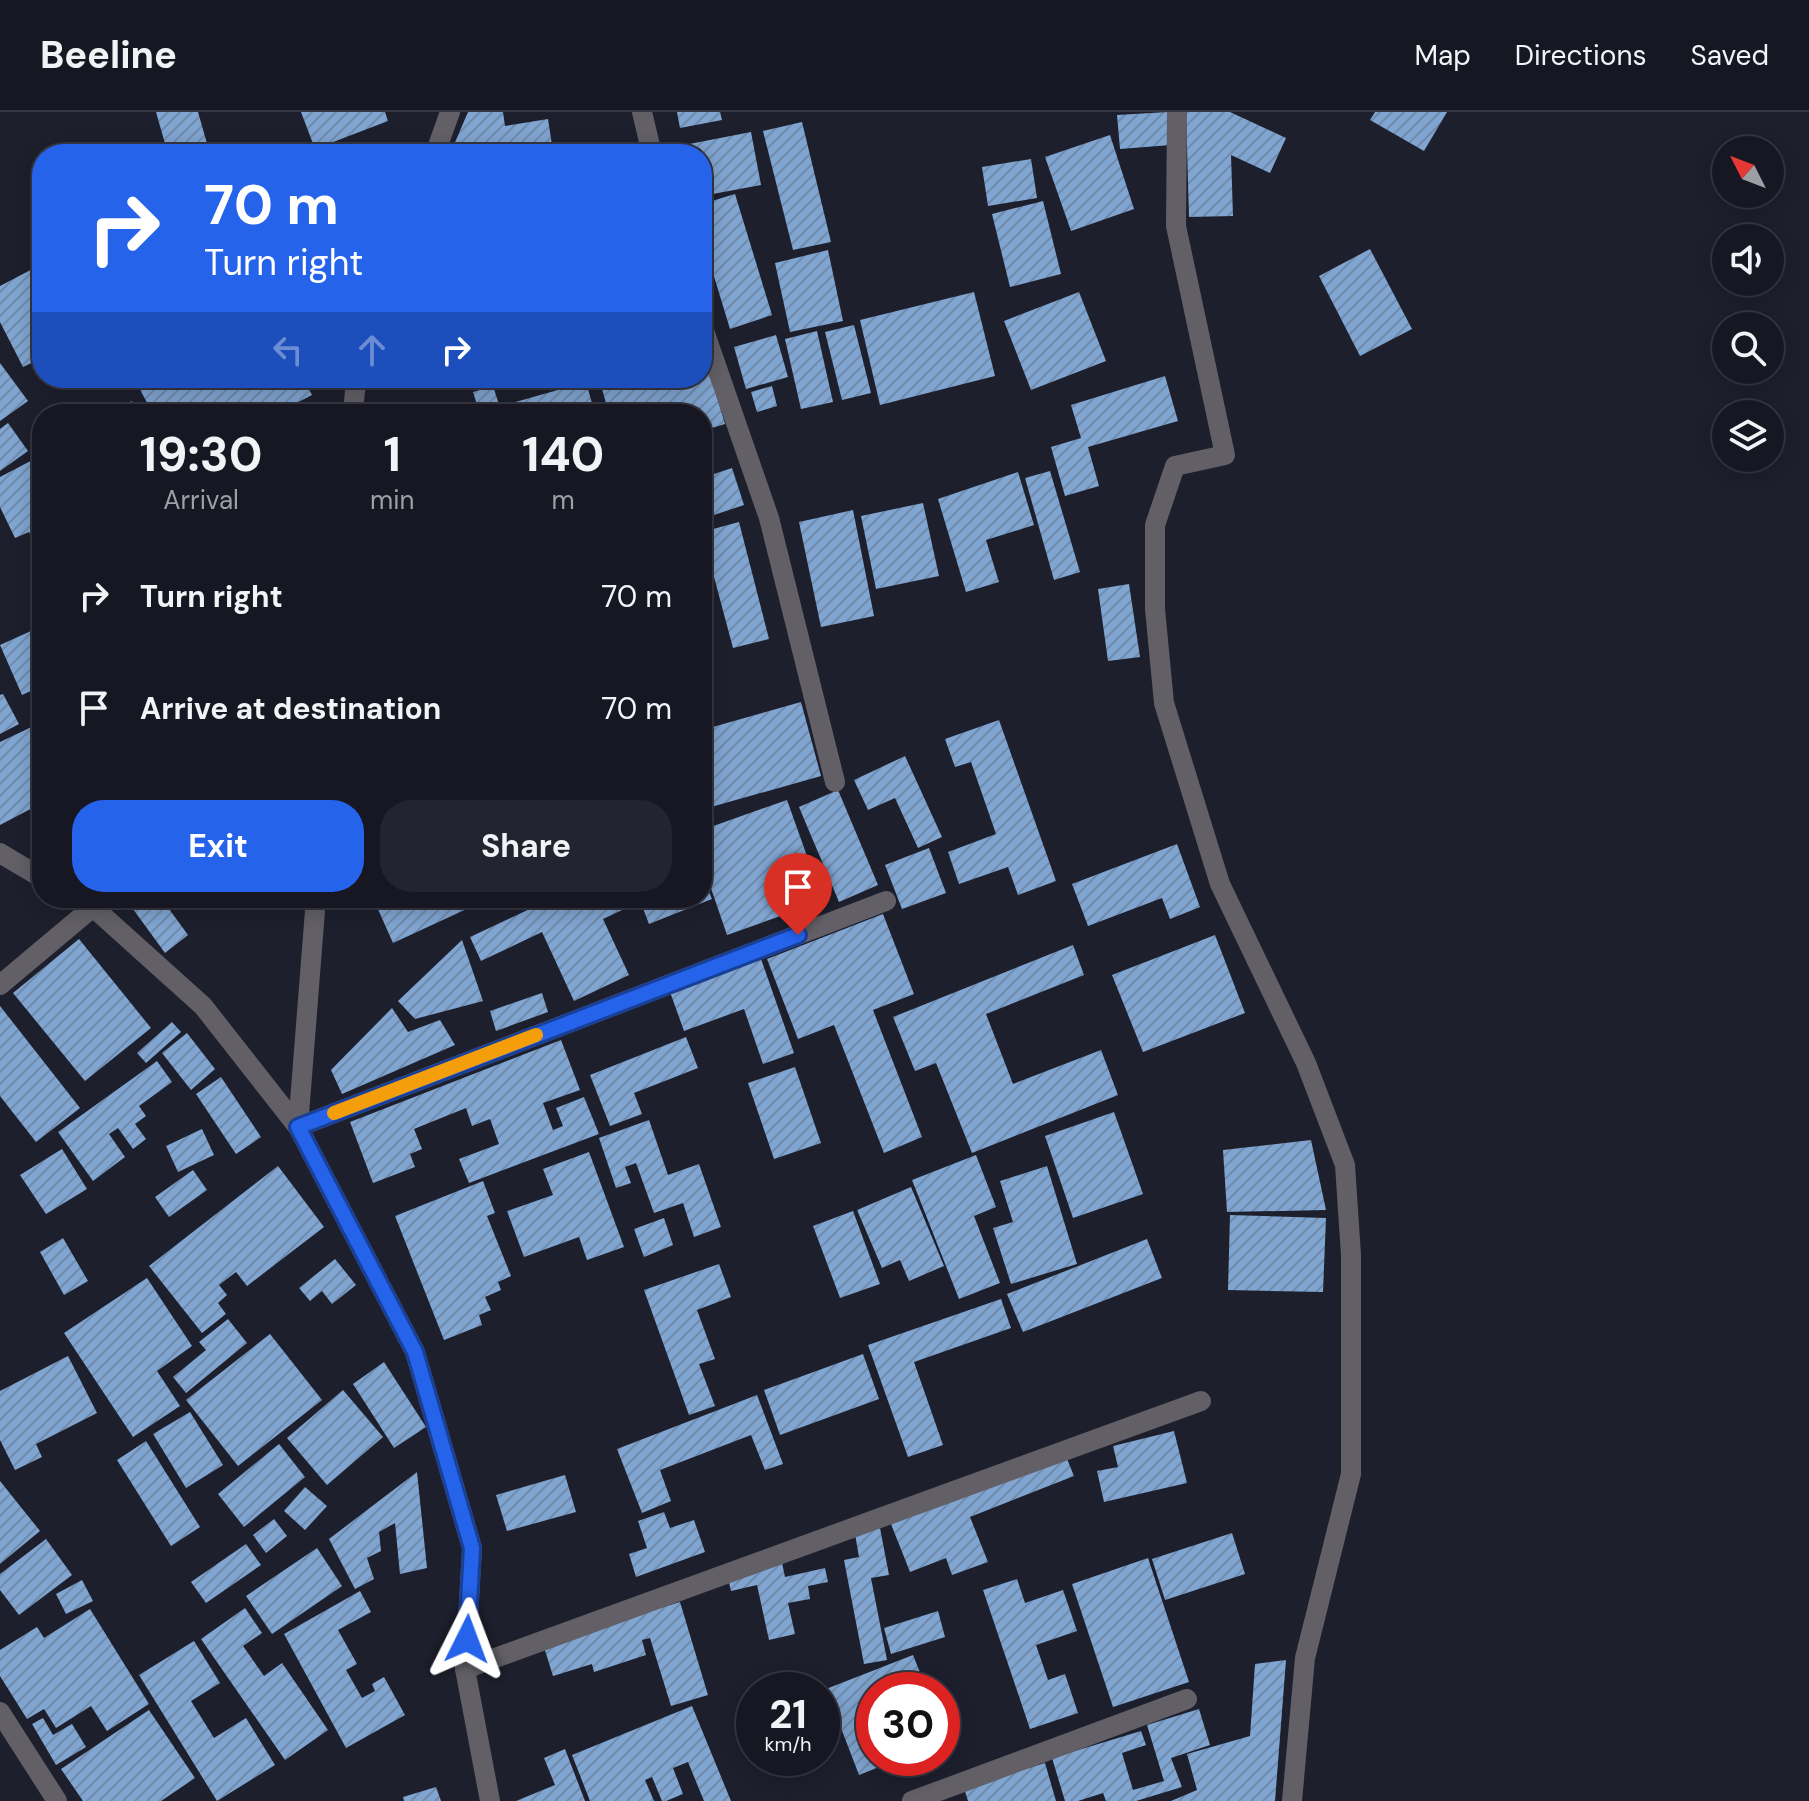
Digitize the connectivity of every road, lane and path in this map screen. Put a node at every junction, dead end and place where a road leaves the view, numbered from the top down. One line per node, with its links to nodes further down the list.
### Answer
1 (450, 112): 4 (street)
2 (642, 112): 5 (street)
3 (1177, 112): 23 (street)
4 (439, 144)
5 (650, 144)
6 (712, 354): 7 (street)
7 (835, 782)
8 (0, 853): 9 (street)
9 (32, 872)
10 (886, 901): 15 (street)
11 (80, 908): 14 (street)
12 (91, 908): 15 (street)
13 (315, 908): 15 (street)
14 (0, 985)
15 (298, 1127): 17 (street)
16 (1201, 1401): 17 (street)
17 (465, 1669): 21 (street)
18 (1187, 1699): 22 (street)
19 (0, 1712): 20 (street)
20 (57, 1801)
21 (490, 1801)
22 (912, 1801)
23 (1292, 1801)

